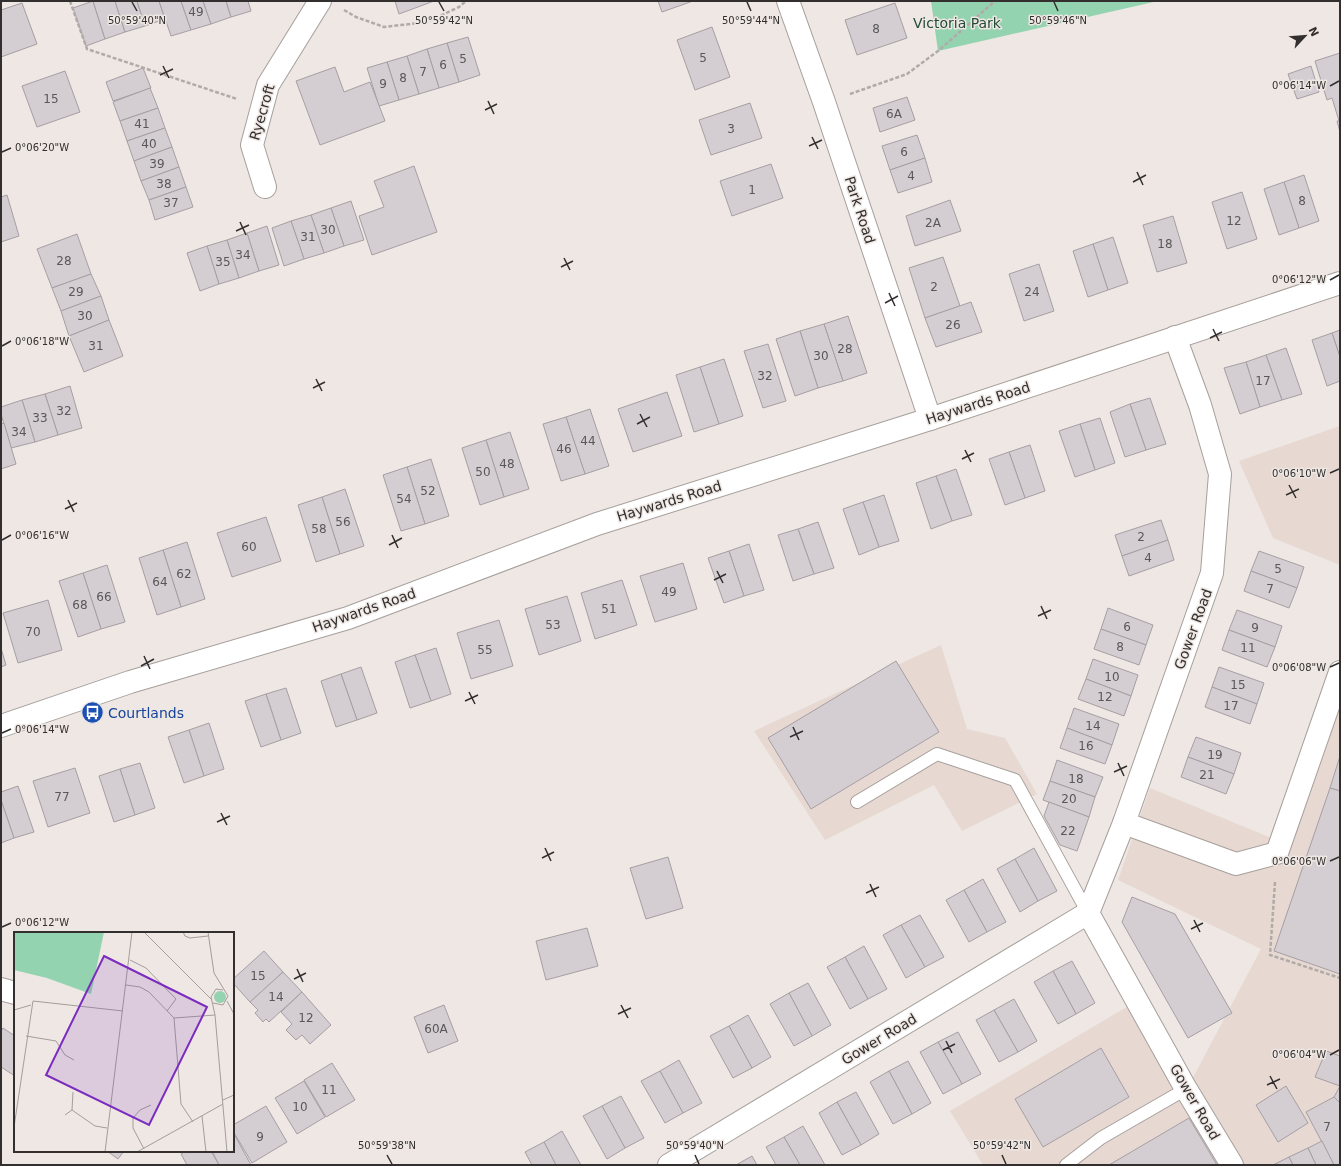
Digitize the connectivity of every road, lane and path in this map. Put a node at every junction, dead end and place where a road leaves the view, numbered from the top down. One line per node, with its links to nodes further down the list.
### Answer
1 (70, 1): 7 (path)
2 (466, 1): 5 (path)
3 (788, 1): 6 (street, Park Road)
4 (995, 1): 6 (path)
5 (329, 4): 7 (street, Ryecroft)
6 (824, 102): 11 (street, Park Road)
7 (262, 108): 8 (street, Ryecroft)
8 (265, 187)
9 (1340, 283): 10 (street, Haywards Road)
10 (1176, 337): 11 (street, Haywards Road); 15 (street, Gower Road)
11 (930, 419): 13 (street, Haywards Road)
12 (1340, 672): 16 (street)
13 (1, 726)
14 (857, 802): 17 (lane)
15 (1124, 823): 16 (street); 17 (street, Gower Road)
16 (1277, 853): 18 (path)
17 (1088, 913): 21 (street, Gower Road); 22 (street, Gower Road)
18 (1340, 978)
19 (1, 989): 20 (street)
20 (14, 993)
21 (1186, 1089): 23 (lane); 24 (street, Gower Road)
22 (669, 1165)
23 (1066, 1165)
24 (1232, 1165)

